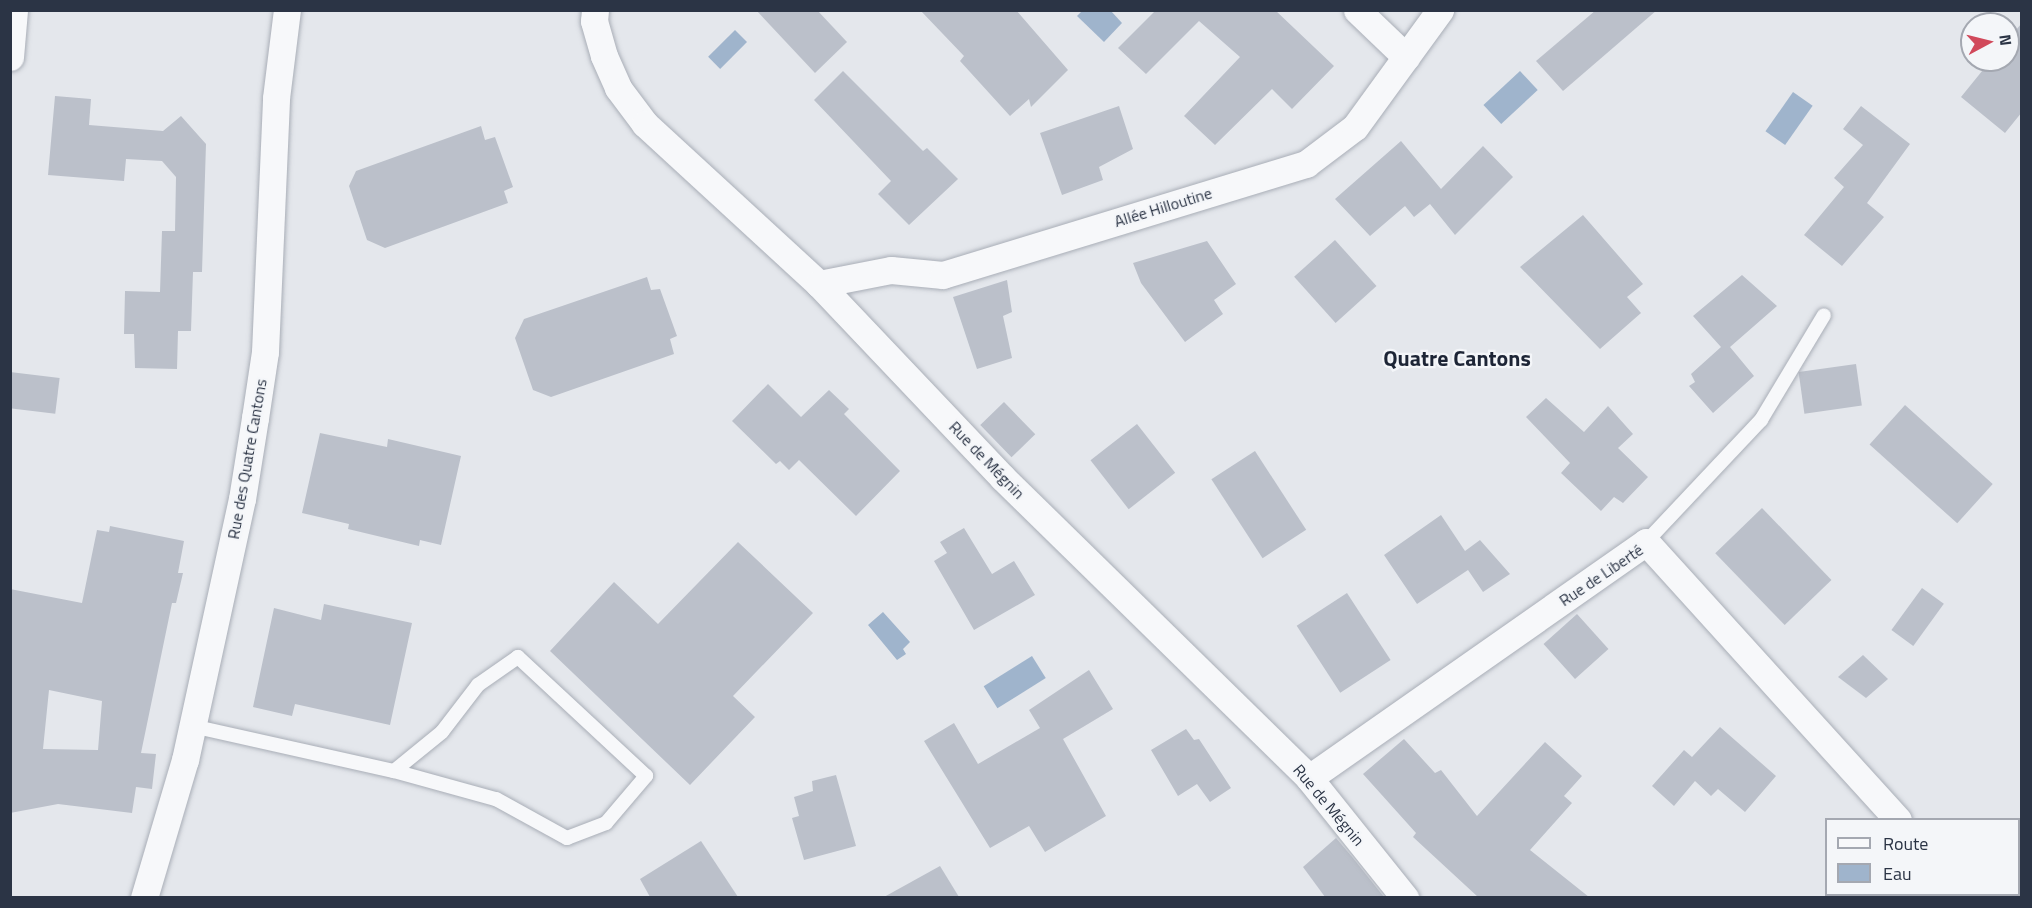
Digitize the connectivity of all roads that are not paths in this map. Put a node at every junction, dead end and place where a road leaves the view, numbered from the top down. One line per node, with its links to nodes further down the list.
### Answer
1 (14, 10): 6 (street)
2 (287, 10): 11 (street, Rue des Quatre Cantons)
3 (595, 10): 8 (street, Rue de Mégnin)
4 (1357, 10): 7 (street)
5 (1440, 10): 7 (street, Allée Hilloutine)
6 (10, 57)
7 (1406, 57): 8 (street, Allée Hilloutine)
8 (819, 284): 13 (street, Rue de Mégnin)
9 (1824, 315): 10 (lane)
10 (1646, 542): 13 (street, Rue de Liberté); 14 (street, Rue de Liberté)
11 (192, 726): 12 (lane); 15 (street, Rue des Quatre Cantons)
12 (394, 771): 12 (lane)
13 (1309, 778): 16 (street, Rue de Mégnin)
14 (1897, 818)
15 (144, 897)
16 (1405, 897)

